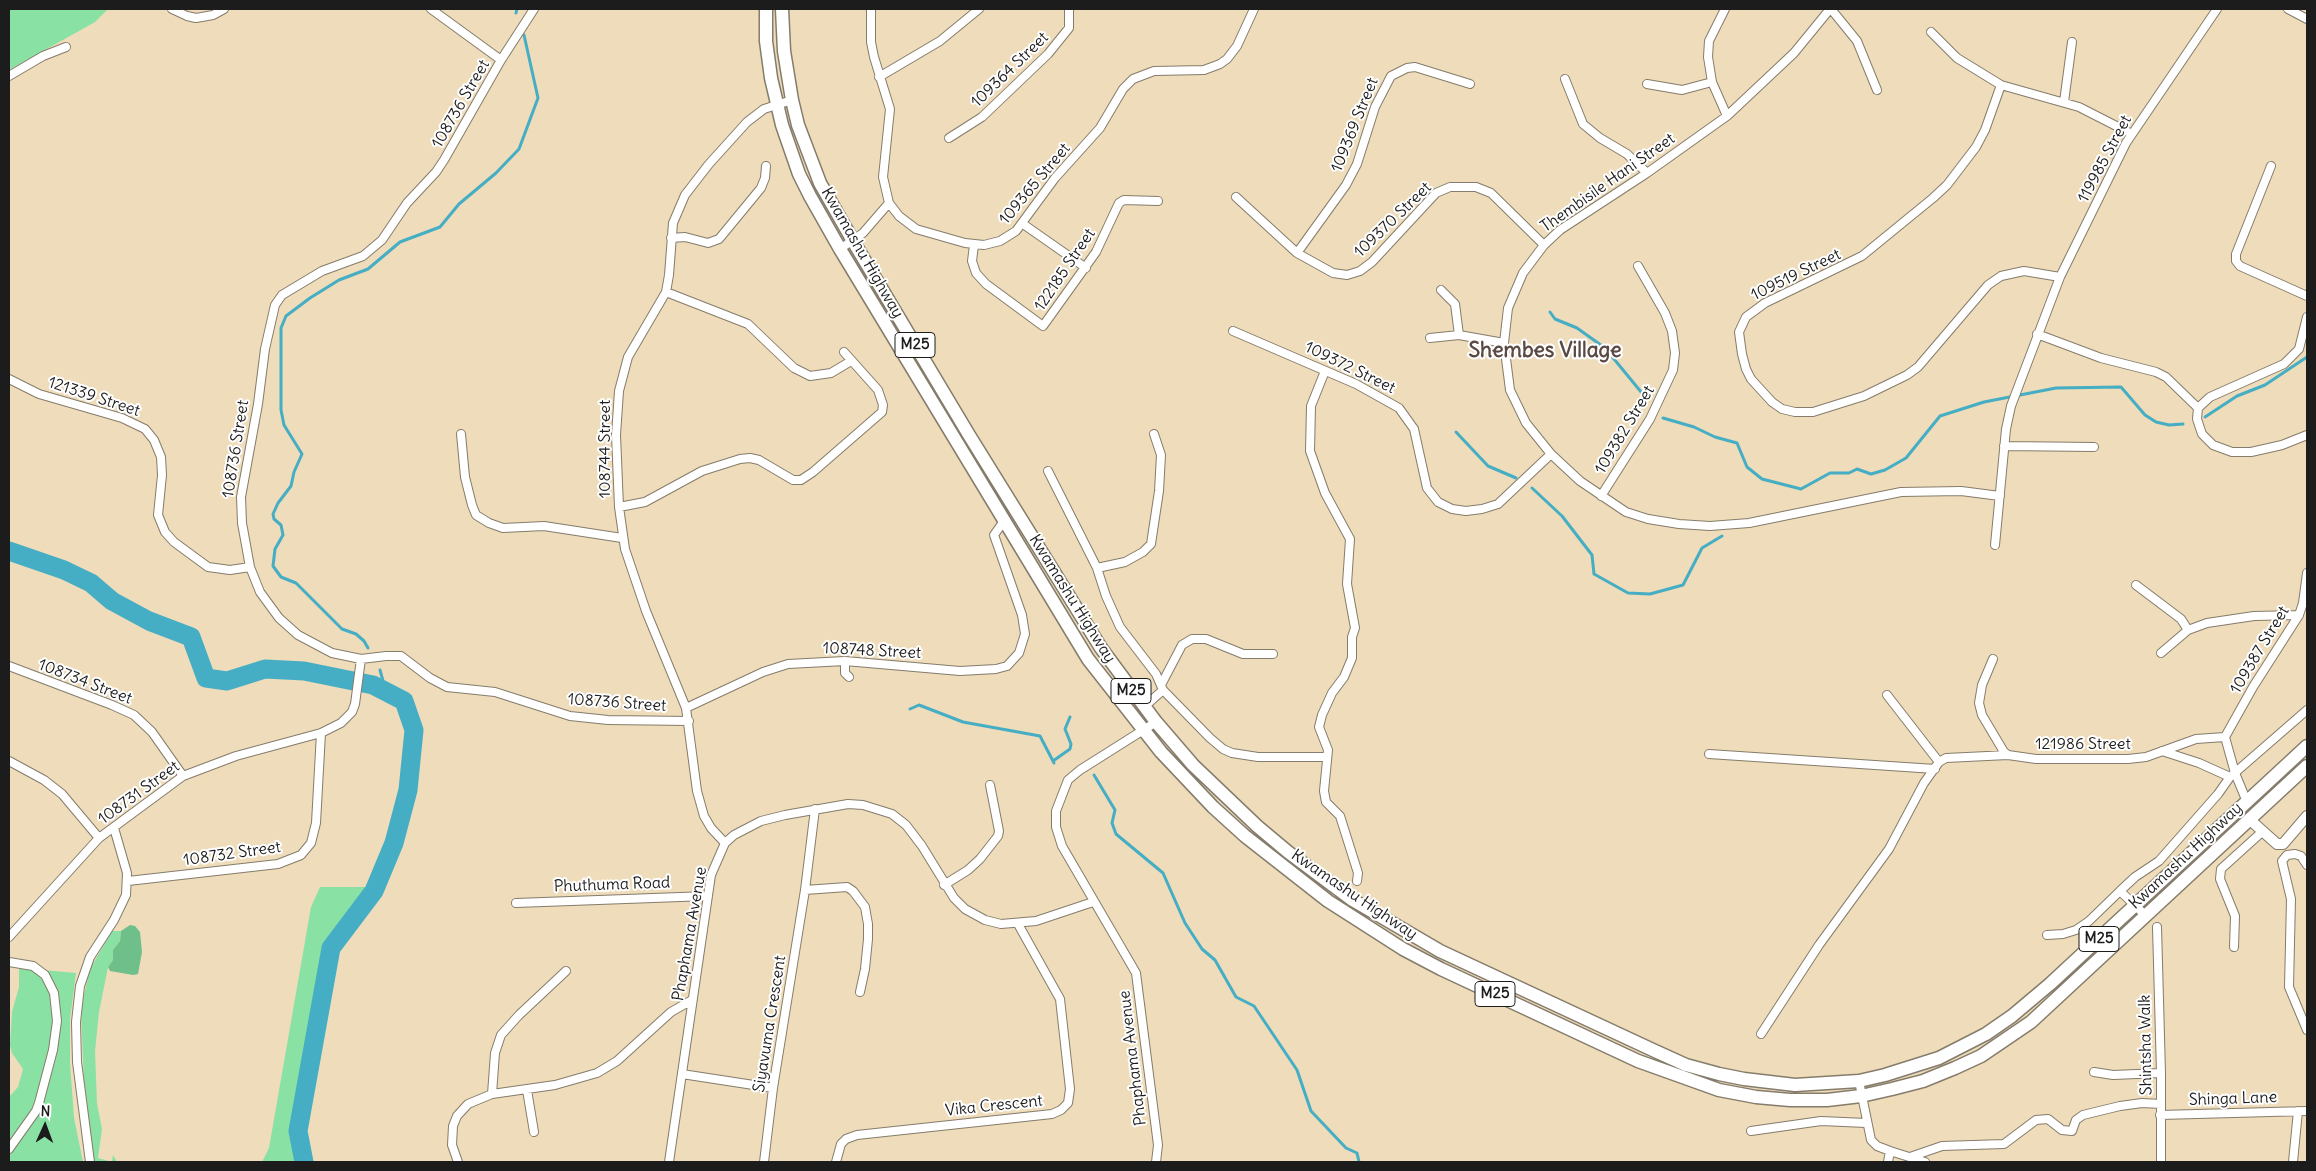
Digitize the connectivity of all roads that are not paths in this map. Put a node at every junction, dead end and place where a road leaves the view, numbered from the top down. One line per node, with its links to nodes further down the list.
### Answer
1 (172, 9): 2 (street)
2 (224, 9)
3 (431, 9): 19 (street)
4 (534, 9): 19 (street, 108736 Street)
5 (766, 9): 30 (main road, Kwamashu Highway / M25)
6 (782, 9): 28 (main road, Kwamashu Highway / M25)
7 (871, 9): 21 (street, 109365 Street)
8 (979, 9): 21 (street)
9 (1069, 9): 33 (street, 109364 Street)
10 (1254, 9): 40 (street, 109365 Street)
11 (1725, 9): 23 (street)
12 (1831, 9): 27 (street); 31 (street, Thembisile Hani Street)
13 (2217, 9): 32 (street, 119985 Street)
14 (2288, 9): 15 (street)
15 (2307, 19)
16 (1931, 32): 26 (street)
17 (2072, 42): 29 (street)
18 (66, 47): 20 (street)
19 (501, 60): 77 (street, 108736 Street)
20 (9, 76)
21 (880, 77): 39 (street, 109365 Street)
22 (1565, 79): 36 (street)
23 (1712, 82): 25 (street); 31 (street)
24 (1470, 84): 46 (street, 109369 Street)
25 (1647, 84)
26 (2001, 85): 29 (street); 49 (street, 109519 Street)
27 (1877, 90)
28 (792, 100): 30 (street, 108744 Street); 42 (main road, Kwamashu Highway / M25)
29 (2064, 102): 32 (street)
30 (777, 104): 41 (street, 108744 Street); 45 (main road, Kwamashu Highway / M25)
31 (1727, 116): 36 (street, Thembisile Hani Street)
32 (2132, 134): 49 (street, 119985 Street)
33 (949, 138)
34 (766, 166): 41 (street)
35 (2271, 166): 52 (street)
36 (1647, 173): 44 (street, Thembisile Hani Street)
37 (1236, 198): 46 (street, 109370 Street)
38 (1158, 201): 48 (street, 122185 Street)
39 (889, 203): 42 (street); 43 (street, 109365 Street)
40 (1022, 224): 43 (street, 109365 Street); 48 (street)
41 (671, 238): 51 (street, 108744 Street)
42 (852, 242): 45 (street); 92 (main road, Kwamashu Highway / M25)
43 (974, 245): 48 (street, 122185 Street)
44 (1544, 245): 46 (street, 109370 Street); 58 (street, Thembisile Hani Street)
45 (840, 249): 74 (main road, Kwamashu Highway / M25)
46 (1297, 253)
47 (1638, 266): 71 (street, 109382 Street)
48 (1086, 268)
49 (2060, 278): 55 (street, 119985 Street)
50 (1441, 290): 56 (street)
51 (666, 292): 60 (street); 73 (street, 108744 Street)
52 (2307, 296)
53 (2307, 317): 63 (street)
54 (1233, 331): 61 (street, 109372 Street)
55 (2038, 334): 63 (street); 67 (street, 119985 Street)
56 (1459, 335): 57 (street); 58 (street)
57 (1430, 338)
58 (1504, 343): 69 (street, Thembisile Hani Street)
59 (844, 352): 60 (street)
60 (851, 361): 73 (street)
61 (1325, 371): 69 (street, 109372 Street); 104 (street)
62 (9, 379): 77 (street, 121339 Street)
63 (2198, 408): 66 (street)
64 (461, 434): 75 (street)
65 (1154, 434): 78 (street)
66 (2307, 435)
67 (2004, 446): 68 (street); 72 (street, 119985 Street)
68 (2094, 447)
69 (1551, 454): 71 (street, Thembisile Hani Street)
70 (1048, 471): 78 (street)
71 (1600, 496): 72 (street, Thembisile Hani Street)
72 (2000, 496): 76 (street, 119985 Street)
73 (619, 507): 75 (street, 108744 Street)
74 (1004, 521): 87 (street, 108748 Street); 97 (main road, Kwamashu Highway / M25)
75 (622, 538): 93 (street, 108744 Street)
76 (1995, 545)
77 (250, 567): 85 (street, 108736 Street)
78 (1097, 568): 90 (street)
79 (2307, 573): 81 (street, 109387 Street)
80 (2136, 585): 82 (street)
81 (2299, 615): 82 (street); 99 (street, 109387 Street)
82 (2188, 630): 83 (street)
83 (2162, 653)
84 (1272, 654): 90 (street)
85 (360, 659): 95 (street, 108736 Street); 98 (street, 108731 Street)
86 (1992, 659): 103 (street)
87 (845, 661): 89 (street); 93 (street, 108748 Street)
88 (9, 666): 109 (street, 108734 Street)
89 (849, 677)
90 (1162, 687): 92 (street); 104 (street)
91 (1887, 695): 106 (street)
92 (1144, 707): 96 (main road, Kwamashu Highway / M25)
93 (686, 708): 95 (street, 108744 Street)
94 (2307, 710): 108 (street)
95 (689, 721): 118 (street, 108744 Street)
96 (1156, 722): 97 (street, Phaphama Avenue); 141 (main road, Kwamashu Highway / M25)
97 (1144, 730): 126 (street, Phaphama Avenue); 142 (main road, Kwamashu Highway / M25)
98 (321, 732): 109 (street, 108731 Street); 120 (street, 108732 Street)
99 (2224, 737): 101 (street, 121986 Street); 108 (street)
100 (2307, 746): 111 (main road, Kwamashu Highway / M25)
101 (2162, 751): 103 (street, 121986 Street); 108 (street)
102 (1709, 754): 106 (street, 121986 Street)
103 (2008, 755): 106 (street, 121986 Street)
104 (1327, 757): 121 (street)
105 (9, 761): 117 (street)
106 (1937, 766): 140 (street)
107 (2307, 766): 114 (main road, Kwamashu Highway / M25)
108 (2233, 775): 111 (street); 124 (street)
109 (183, 776): 115 (street, 108731 Street)
110 (990, 785): 122 (street)
111 (2247, 802): 128 (main road, Kwamashu Highway / M25)
112 (815, 809): 118 (street); 122 (street); 123 (street, Siyavuma Crescent)
113 (2307, 816): 116 (street)
114 (2249, 820): 116 (street); 129 (main road, Kwamashu Highway / M25)
115 (114, 828): 117 (street, 108731 Street); 120 (street)
116 (2263, 832): 134 (street)
117 (99, 838): 133 (street, 108731 Street)
118 (725, 843): 125 (street, Phaphama Avenue)
119 (2307, 865): 139 (street)
120 (128, 881): 161 (street)
121 (1356, 881)
122 (944, 885): 130 (street)
123 (805, 890): 137 (street); 147 (street, Siyavuma Crescent)
124 (2120, 890): 128 (street); 132 (street)
125 (708, 896): 127 (street, Phuthuma Road); 138 (street, Phaphama Avenue)
126 (1093, 902): 130 (street); 166 (street, Phaphama Avenue)
127 (516, 903)
128 (2136, 905): 129 (street); 146 (main road, Kwamashu Highway / M25)
129 (2145, 915): 150 (main road, Kwamashu Highway / M25)
130 (1018, 924): 165 (street, Vika Crescent)
131 (2157, 927): 144 (street, Shintsha Walk)
132 (2047, 934)
133 (9, 937)
134 (2234, 947)
135 (9, 962): 158 (street)
136 (566, 971): 149 (street)
137 (860, 992)
138 (692, 1000): 145 (street, Phaphama Avenue); 148 (street)
139 (2307, 1030)
140 (1761, 1034)
141 (1645, 1046): 142 (main road); 146 (main road, Kwamashu Highway / M25)
142 (1638, 1061): 150 (main road, Kwamashu Highway / M25)
143 (2094, 1072): 144 (street)
144 (2161, 1073): 151 (street, Shintsha Walk)
145 (682, 1074): 147 (street); 163 (street, Phaphama Avenue)
146 (1858, 1081): 150 (street)
147 (773, 1088): 164 (street, Siyavuma Crescent)
148 (527, 1090): 149 (street); 156 (street)
149 (492, 1094): 162 (street)
150 (1861, 1096): 155 (street)
151 (2161, 1104): 154 (street, Shintsha Walk); 160 (street)
152 (2298, 1111): 153 (street, Shinga Lane); 154 (street, Shinga Lane); 170 (street)
153 (2307, 1111)
154 (2160, 1115): 169 (street, Shintsha Walk)
155 (1866, 1123): 157 (street); 159 (street)
156 (534, 1132)
157 (1751, 1132)
158 (9, 1149)
159 (1890, 1151): 160 (street); 167 (street)
160 (1910, 1157): 168 (street)
161 (90, 1162)
162 (458, 1162)
163 (669, 1162)
164 (764, 1162)
165 (836, 1162)
166 (1156, 1162)
167 (1888, 1162)
168 (1925, 1162)
169 (2161, 1162)
170 (2293, 1162)

